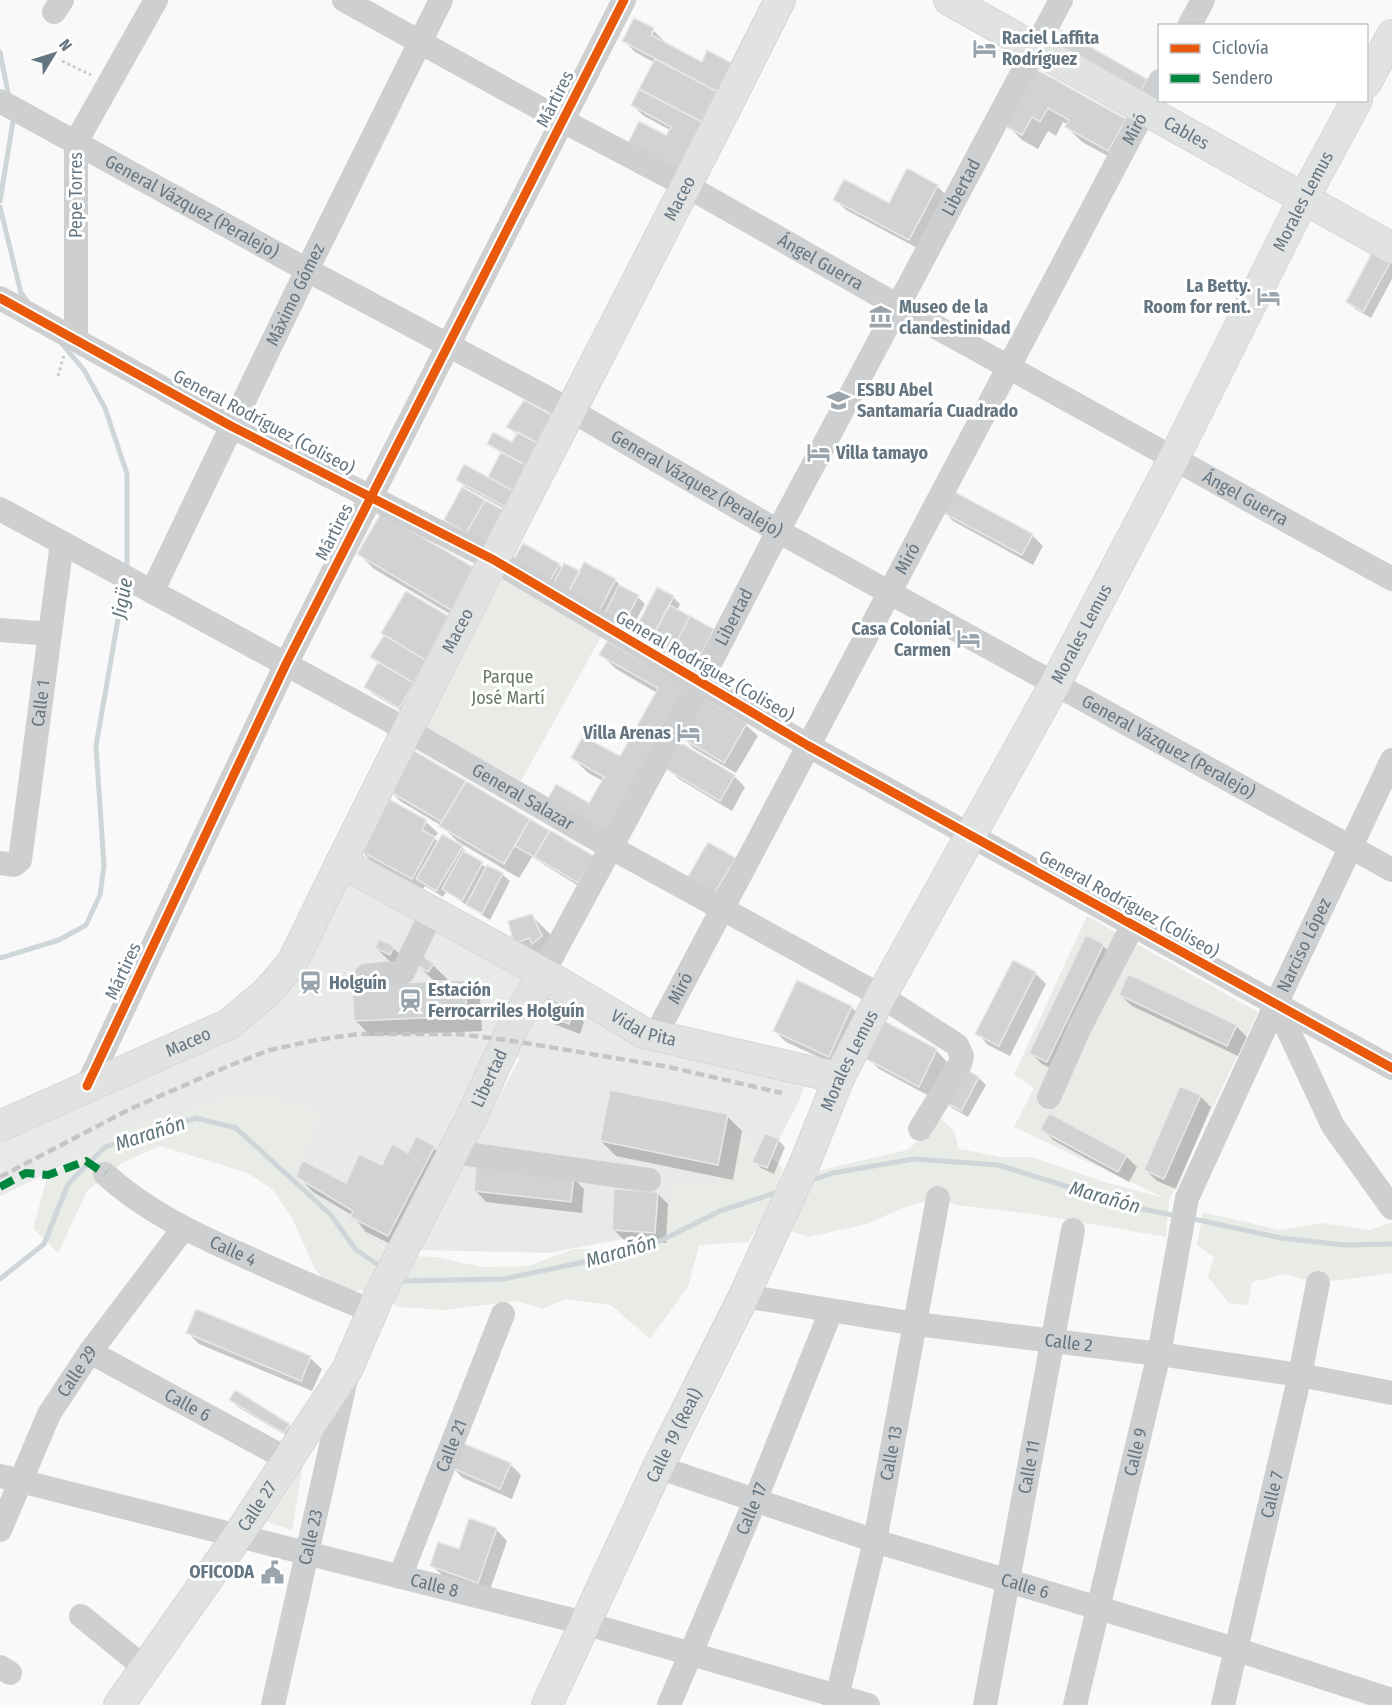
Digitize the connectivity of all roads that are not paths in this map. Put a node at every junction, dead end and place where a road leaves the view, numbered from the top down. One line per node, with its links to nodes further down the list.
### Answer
1 (156, 0): 19 (street, Pepe Torres)
2 (344, 0): 11 (street, Ángel Guerra)
3 (441, 0): 11 (street, Máximo Gómez)
4 (624, 0): 18 (street, Mártires)
5 (780, 0): 20 (main road, Maceo)
6 (949, 0): 12 (main road, Cables)
7 (1061, 0): 12 (street, Libertad)
8 (1203, 0): 9 (street)
9 (1190, 24)
10 (1392, 35): 13 (main road)
11 (421, 42): 18 (street, Ángel Guerra); 23 (street, Máximo Gómez)
12 (1035, 49): 17 (main road, Cables); 25 (street, Libertad)
13 (1368, 79)
14 (1158, 85): 17 (street, Miró)
15 (1356, 102): 21 (main road, Morales Lemus)
16 (8, 105): 19 (street, General Vázquez (Peralejo))
17 (1144, 110): 21 (main road, Cables); 28 (street, Miró)
18 (562, 121): 20 (street, Ángel Guerra); 27 (street, Mártires)
19 (75, 142): 23 (street, General Vázquez (Peralejo)); 26 (street, Pepe Torres)
20 (687, 186): 25 (street, Ángel Guerra); 29 (main road, Maceo)
21 (1304, 198): 22 (main road, Cables); 31 (main road, Morales Lemus)
22 (1392, 248)
23 (307, 270): 27 (street, General Vázquez (Peralejo)); 30 (street, Máximo Gómez)
24 (0, 298): 26 (street, General Rodríguez (Coliseo))
25 (898, 306): 28 (street, Ángel Guerra); 34 (street, Libertad)
26 (73, 338): 30 (street, General Rodríguez (Coliseo))
27 (448, 344): 29 (street, General Vázquez (Peralejo)); 32 (street, Mártires)
28 (1007, 366): 31 (street, Ángel Guerra); 39 (street, Miró)
29 (572, 411): 34 (street, General Vázquez (Peralejo)); 36 (main road, Maceo)
30 (231, 426): 32 (street, General Rodríguez (Coliseo)); 38 (street, Máximo Gómez)
31 (1174, 458): 37 (street, Ángel Guerra); 44 (main road, Morales Lemus)
32 (371, 497): 36 (street, General Rodríguez (Coliseo)); 42 (street, Mártires)
33 (0, 509): 35 (street, General Salazar)
34 (778, 531): 39 (street, General Vázquez (Peralejo)); 43 (street, Libertad)
35 (62, 543): 38 (street, General Salazar); 41 (street, Calle 1)
36 (494, 560): 43 (street, General Rodríguez (Coliseo)); 45 (main road, Maceo)
37 (1392, 579)
38 (135, 582): 42 (street, General Salazar)
39 (891, 593): 44 (street, General Vázquez (Peralejo)); 46 (street, Miró)
40 (0, 630): 41 (street)
41 (50, 634): 52 (street, Calle 1)
42 (286, 664): 45 (street, General Salazar); 64 (street, Mártires)
43 (700, 683): 46 (street, General Rodríguez (Coliseo)); 49 (street, Libertad)
44 (1055, 684): 48 (main road, Morales Lemus); 50 (street, General Vázquez (Peralejo))
45 (407, 730): 49 (street, General Salazar); 51 (main road, Maceo)
46 (807, 745): 48 (street, General Rodríguez (Coliseo)); 54 (street, Miró)
47 (1392, 760): 50 (street, Narciso López)
48 (970, 835): 56 (street, General Rodríguez (Coliseo)); 59 (main road, Morales Lemus)
49 (610, 847): 54 (street, General Salazar); 57 (street, Libertad)
50 (1352, 848): 53 (street, General Vázquez (Peralejo)); 60 (street, Narciso López)
51 (341, 862): 55 (main road, Vidal Pita); 64 (main road, Maceo)
52 (8, 864)
53 (1392, 870)
54 (721, 908): 59 (street, General Salazar); 61 (street, Miró)
55 (432, 912): 57 (main road, Vidal Pita); 58 (street)
56 (1133, 925): 60 (street, General Rodríguez (Coliseo)); 65 (street)
57 (543, 973): 61 (main road, Vidal Pita); 68 (main road, Libertad)
58 (366, 976)
59 (881, 996): 63 (main road, Morales Lemus); 67 (street, General Salazar)
60 (1276, 1004): 62 (street, General Rodríguez (Coliseo)); 73 (street, Narciso López); 74 (street)
61 (655, 1036): 63 (main road, Vidal Pita)
62 (1392, 1068)
63 (839, 1078): 69 (main road, Morales Lemus)
64 (87, 1086): 66 (main road, Maceo)
65 (1049, 1097)
66 (0, 1126)
67 (920, 1129)
68 (453, 1152): 71 (street); 79 (main road, Libertad)
69 (804, 1165): 78 (main road, Calle 19 (Real))
70 (105, 1174): 75 (street, Calle 4)
71 (649, 1180)
72 (938, 1198): 82 (street, Calle 13)
73 (1187, 1198): 85 (street, Calle 9)
74 (1392, 1208)
75 (183, 1229): 79 (street, Calle 4); 84 (street, Calle 29)
76 (1073, 1230): 83 (street, Calle 11)
77 (1318, 1283): 87 (street, Calle 7)
78 (744, 1296): 80 (street, Calle 2); 90 (main road, Calle 19 (Real))
79 (375, 1305): 86 (main road, Calle 27)
80 (831, 1311): 82 (street, Calle 2); 92 (street, Calle 17)
81 (503, 1314): 97 (street, Calle 21)
82 (916, 1324): 83 (street, Calle 2); 95 (street, Calle 13)
83 (1053, 1341): 85 (street, Calle 2); 98 (street, Calle 11)
84 (90, 1352): 89 (street, Calle 6); 91 (street, Calle 29)
85 (1159, 1354): 87 (street, Calle 2); 99 (street, Calle 9)
86 (348, 1368): 89 (main road, Calle 27); 96 (street, Calle 23)
87 (1300, 1375): 88 (street, Calle 2); 102 (street, Calle 7)
88 (1392, 1393)
89 (287, 1459): 94 (main road, Calle 27)
90 (658, 1467): 92 (street, Calle 6); 101 (main road, Calle 19 (Real))
91 (11, 1479): 93 (street, Calle 29); 94 (street, Calle 8)
92 (755, 1501): 95 (street, Calle 6); 103 (street, Calle 17)
93 (0, 1530)
94 (237, 1537): 96 (street, Calle 8); 104 (main road, Calle 27)
95 (875, 1541): 98 (street, Calle 6); 105 (street, Calle 13)
96 (306, 1552): 97 (street, Calle 8); 108 (street, Calle 23)
97 (400, 1577): 101 (street, Calle 8)
98 (1009, 1580): 99 (street, Calle 6); 112 (street, Calle 11)
99 (1099, 1608): 102 (street, Calle 6); 113 (street, Calle 9)
100 (81, 1616): 104 (street)
101 (584, 1623): 103 (street, Calle 8); 109 (main road, Calle 19 (Real))
102 (1235, 1649): 106 (street, Calle 6); 114 (street, Calle 7)
103 (691, 1655): 105 (street, Calle 8); 110 (street, Calle 17)
104 (146, 1668): 107 (main road, Calle 27)
105 (836, 1700): 111 (street, Calle 8)
106 (1389, 1701)
107 (119, 1705)
108 (273, 1705)
109 (547, 1705)
110 (669, 1705)
111 (868, 1705)
112 (985, 1705)
113 (1075, 1705)
114 (1223, 1705)

